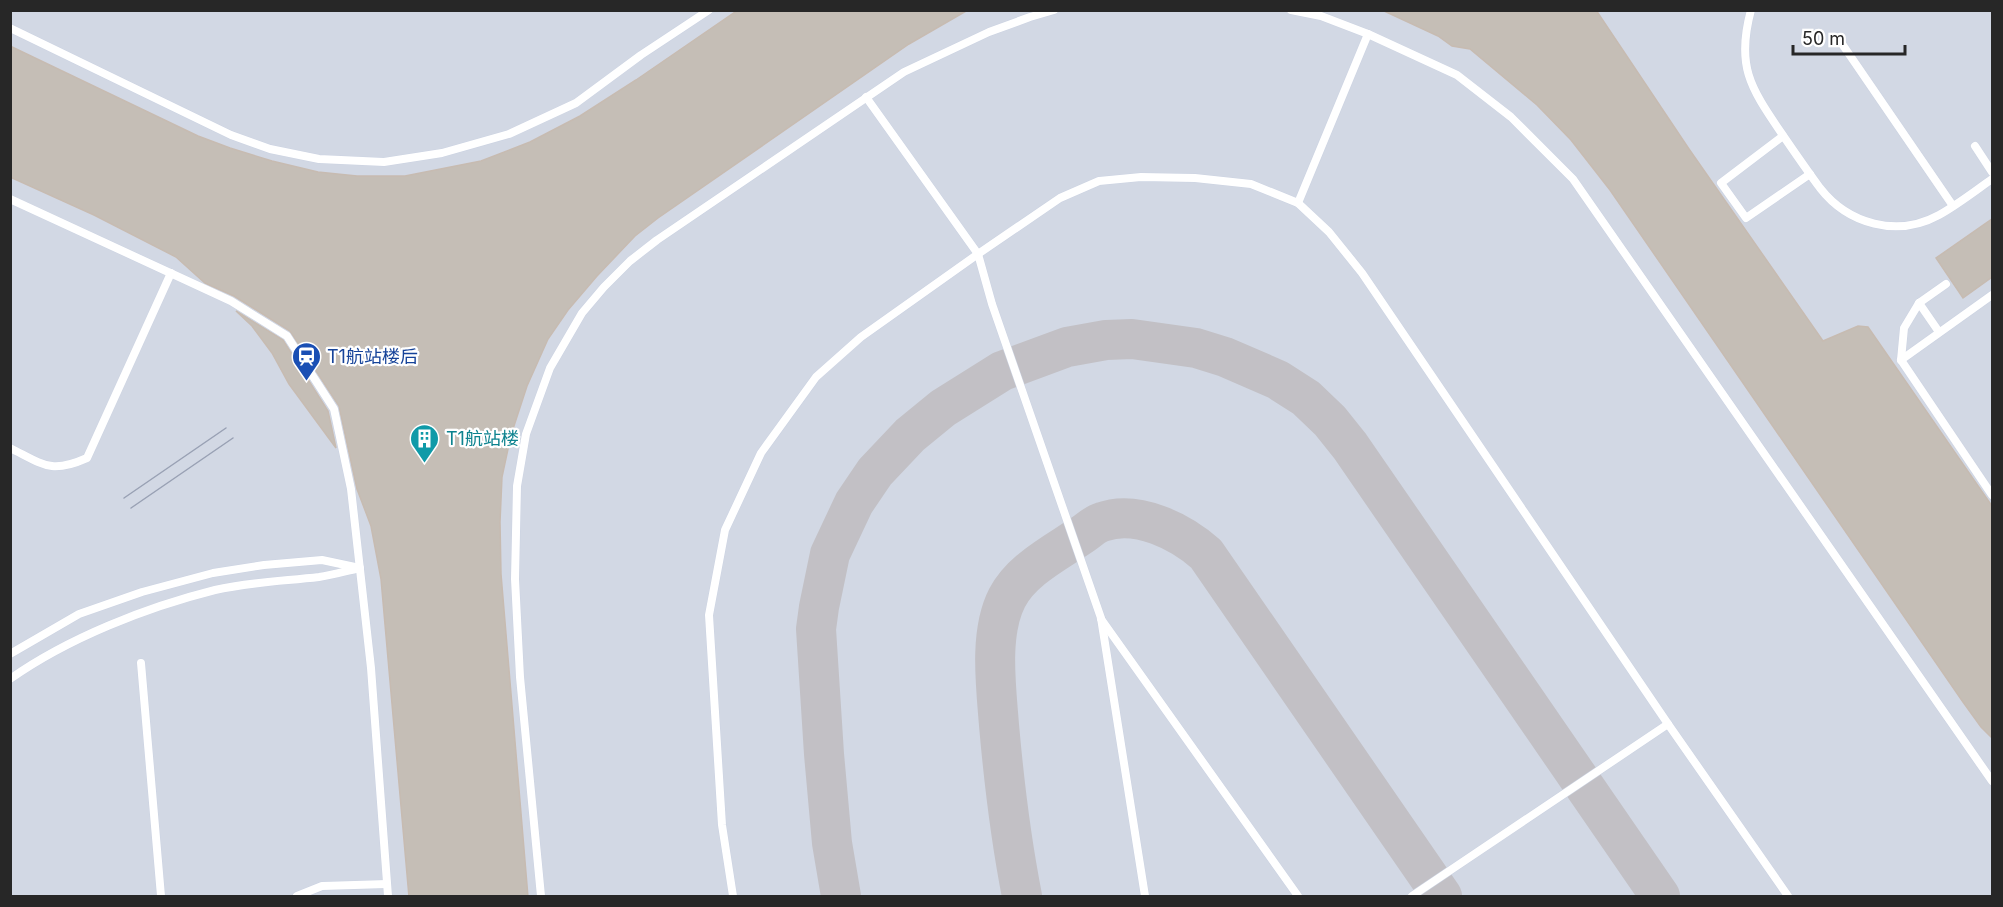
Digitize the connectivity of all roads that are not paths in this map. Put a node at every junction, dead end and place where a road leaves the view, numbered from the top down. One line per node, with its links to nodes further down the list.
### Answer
1 (709, 10): 5 (lane)
2 (1054, 10): 8 (lane)
3 (1292, 10): 6 (lane)
4 (1750, 10): 9 (lane)
5 (10, 28)
6 (1368, 34): 15 (lane); 32 (lane)
7 (1838, 38): 16 (lane)
8 (866, 97): 17 (lane); 37 (lane)
9 (1783, 136): 12 (lane); 12 (lane)
10 (1975, 146): 11 (lane)
11 (1992, 172)
12 (1810, 174): 16 (lane)
13 (1992, 179): 16 (lane)
14 (10, 199): 18 (lane)
15 (1298, 202): 17 (lane); 31 (lane)
16 (1953, 206)
17 (978, 254): 27 (lane); 38 (lane)
18 (171, 273): 24 (lane); 26 (lane)
19 (1947, 284): 21 (lane)
20 (1992, 295): 22 (lane)
21 (1919, 303): 22 (lane); 23 (lane)
22 (1938, 332): 23 (lane)
23 (1901, 360): 25 (lane)
24 (10, 448)
25 (1992, 495)
26 (360, 568): 28 (lane); 30 (lane); 33 (lane)
27 (1101, 618): 39 (lane); 40 (lane)
28 (10, 654)
29 (141, 663): 34 (lane)
30 (10, 679)
31 (1668, 724): 41 (lane); 42 (lane)
32 (1992, 780)
33 (387, 884): 35 (lane); 36 (lane)
34 (161, 897)
35 (297, 897)
36 (388, 897)
37 (541, 897)
38 (733, 897)
39 (1145, 897)
40 (1298, 897)
41 (1412, 897)
42 (1788, 897)

